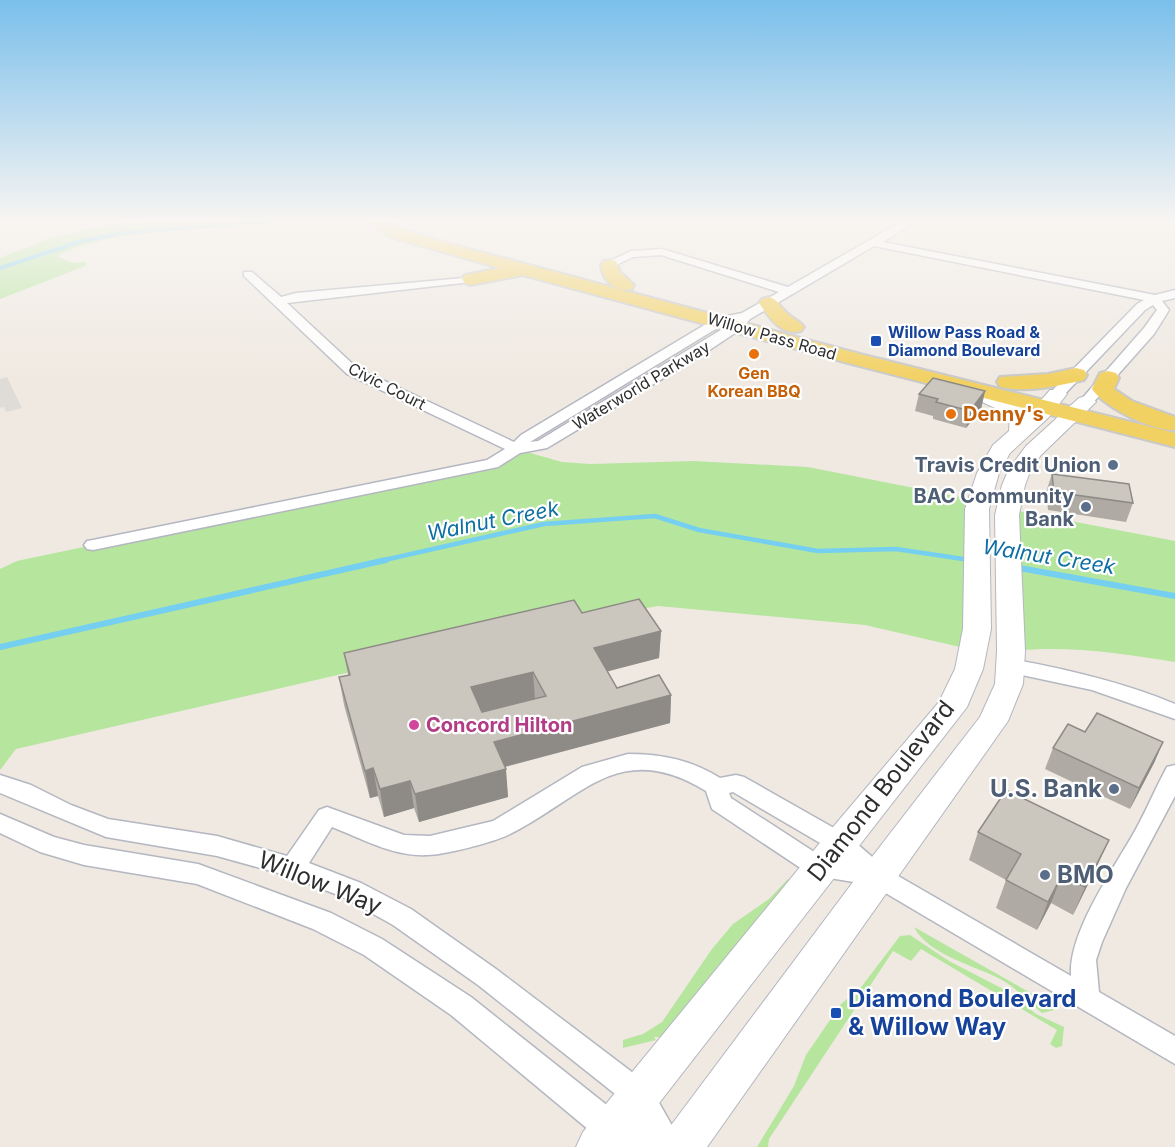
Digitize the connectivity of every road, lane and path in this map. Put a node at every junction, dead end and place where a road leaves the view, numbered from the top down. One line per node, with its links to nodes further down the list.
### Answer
1 (481, 273): 10 (main road)
2 (511, 273): 10 (main road)
3 (536, 273): 17 (main road, Willow Pass Road)
4 (576, 273): 11 (main road, Willow Pass Road)
5 (611, 273): 11 (main road)
6 (729, 273): 12 (street)
7 (821, 273): 12 (street, Waterworld Parkway)
8 (1022, 273): 14 (street)
9 (248, 274): 15 (street, Civic Court)
10 (471, 279): 15 (street)
11 (625, 285): 17 (main road, Willow Pass Road)
12 (789, 291): 16 (street, Waterworld Parkway)
13 (1175, 294): 14 (street)
14 (1155, 299): 20 (street); 21 (street)
15 (280, 301): 29 (street, Civic Court)
16 (769, 303): 17 (street, Waterworld Parkway); 18 (main road)
17 (735, 321): 18 (main road, Willow Pass Road); 19 (main road, Willow Pass Road); 29 (street, Waterworld Parkway)
18 (794, 327): 23 (main road, Willow Pass Road)
19 (855, 359): 22 (main road); 24 (main road, Willow Pass Road)
20 (1076, 375): 23 (main road); 25 (street)
21 (1108, 378): 26 (street); 27 (main road)
22 (870, 381)
23 (1008, 382): 25 (main road, Willow Pass Road)
24 (958, 384): 25 (main road, Willow Pass Road); 28 (main road)
25 (1053, 400): 26 (main road, Willow Pass Road); 28 (main road, Diamond Boulevard)
26 (1081, 408): 27 (main road, Willow Pass Road); 30 (main road)
27 (1175, 430)
28 (1014, 437): 30 (main road); 37 (main road, Diamond Boulevard)
29 (516, 449): 31 (street, Waterworld Parkway)
30 (1017, 476): 32 (main road)
31 (93, 544)
32 (1010, 666): 33 (street); 39 (main road)
33 (1175, 712)
34 (1175, 773): 40 (street)
35 (0, 784): 38 (street, Willow Way)
36 (0, 823): 43 (street, Willow Way)
37 (830, 855): 38 (street); 39 (street); 42 (main road, Diamond Boulevard)
38 (293, 867): 42 (street, Willow Way)
39 (877, 876): 40 (street); 46 (main road)
40 (1086, 999): 41 (street)
41 (1175, 1051)
42 (639, 1095): 43 (main road, Diamond Boulevard); 45 (street, Willow Way)
43 (605, 1138): 44 (street, Willow Way)
44 (653, 1147)
45 (669, 1147)
46 (681, 1147)

